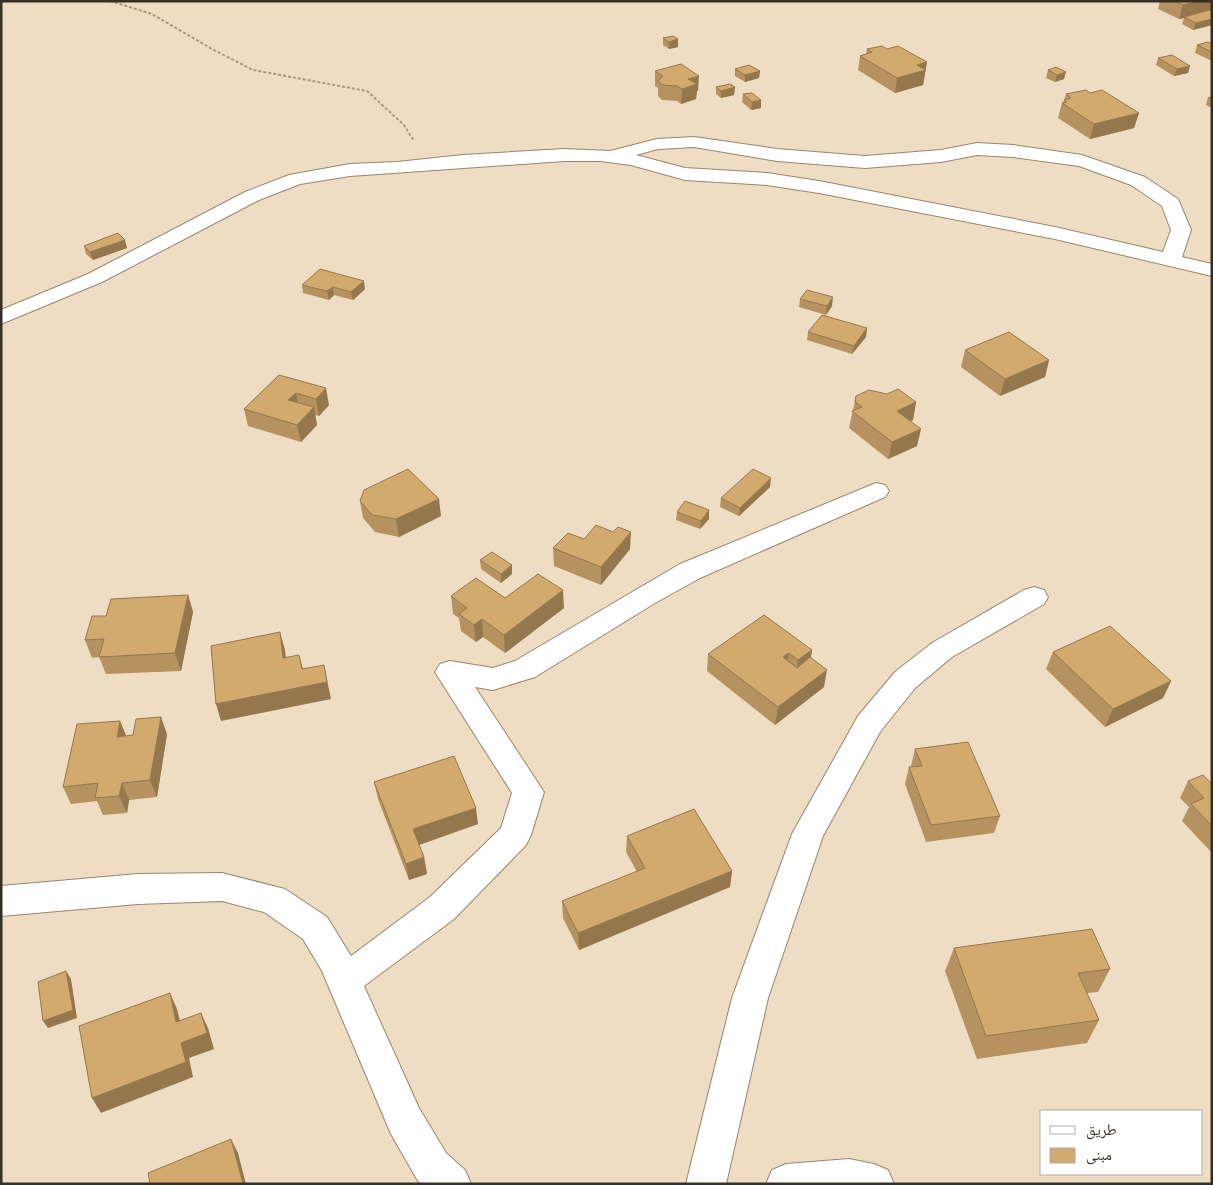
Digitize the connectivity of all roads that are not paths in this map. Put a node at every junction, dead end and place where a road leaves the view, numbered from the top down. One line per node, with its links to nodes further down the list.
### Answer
1 (609, 156): 2 (street); 2 (street); 4 (street)
2 (1170, 261): 3 (street)
3 (1212, 270)
4 (1, 318)
5 (876, 491): 8 (street)
6 (1034, 597): 10 (street)
7 (1, 901): 8 (street)
8 (344, 980): 9 (street)
9 (451, 1184)
10 (706, 1184)
11 (786, 1184): 12 (street)
12 (874, 1184)

